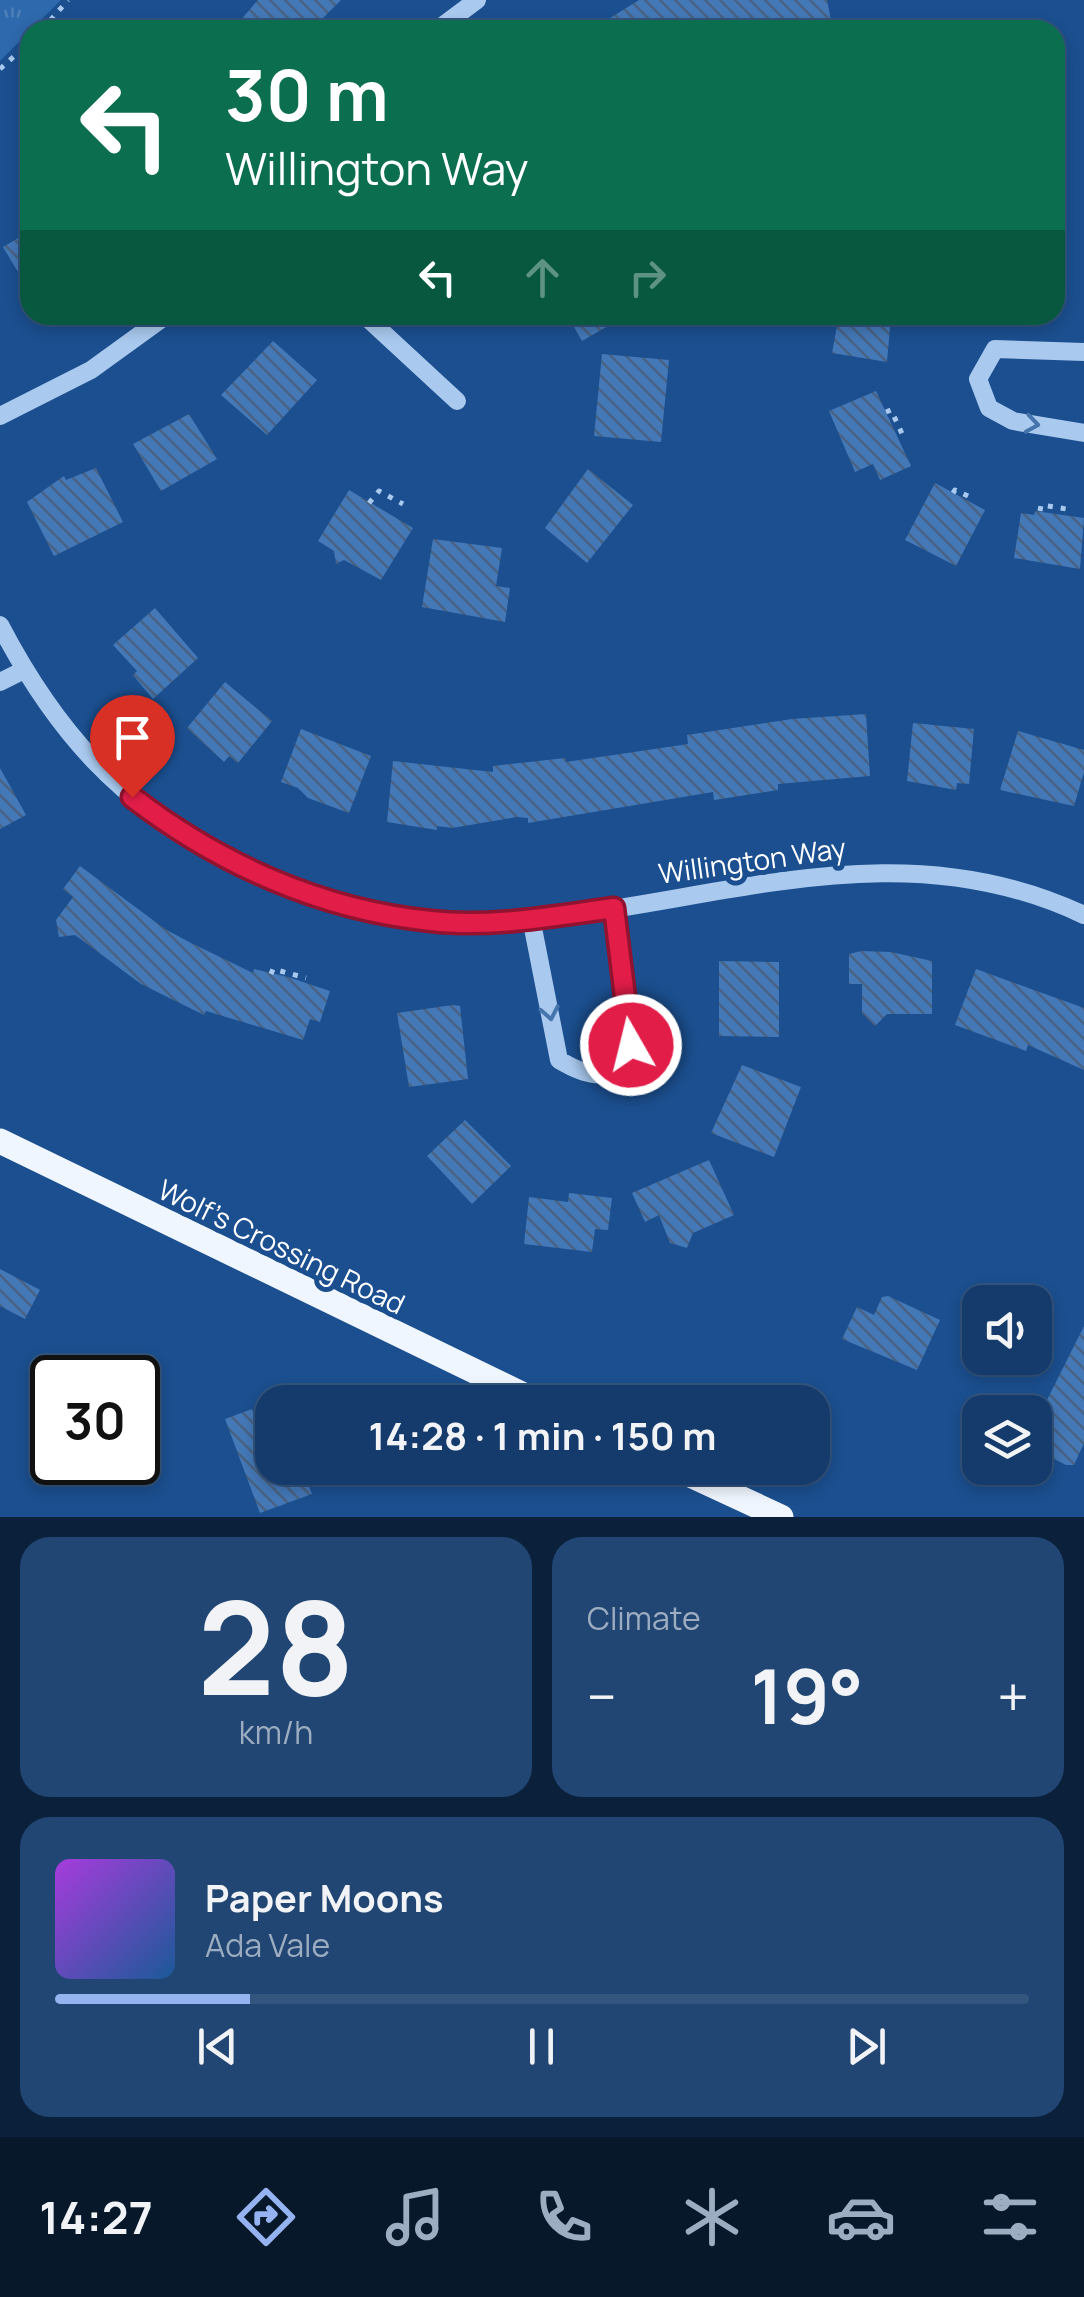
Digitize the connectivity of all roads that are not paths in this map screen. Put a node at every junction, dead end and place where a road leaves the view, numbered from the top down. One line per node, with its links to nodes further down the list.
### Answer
1 (477, 0): 2 (street)
2 (450, 20)
3 (153, 325): 7 (street)
4 (375, 325): 6 (street)
5 (1084, 352): 8 (street, one-way to 8)
6 (457, 400)
7 (0, 416)
8 (1084, 433)
9 (0, 625): 10 (street, Willington Way)
10 (24, 670): 11 (street); 14 (street, Willington Way)
11 (0, 682)
12 (614, 908): 13 (street, Willington Way); 14 (street, Willington Way); 14 (street, one-way to 12)
13 (1084, 915)
14 (531, 918)
15 (0, 1141): 16 (main road, Wolf's Crossing Road)
16 (503, 1385)
17 (712, 1485): 18 (main road)
18 (781, 1517)

